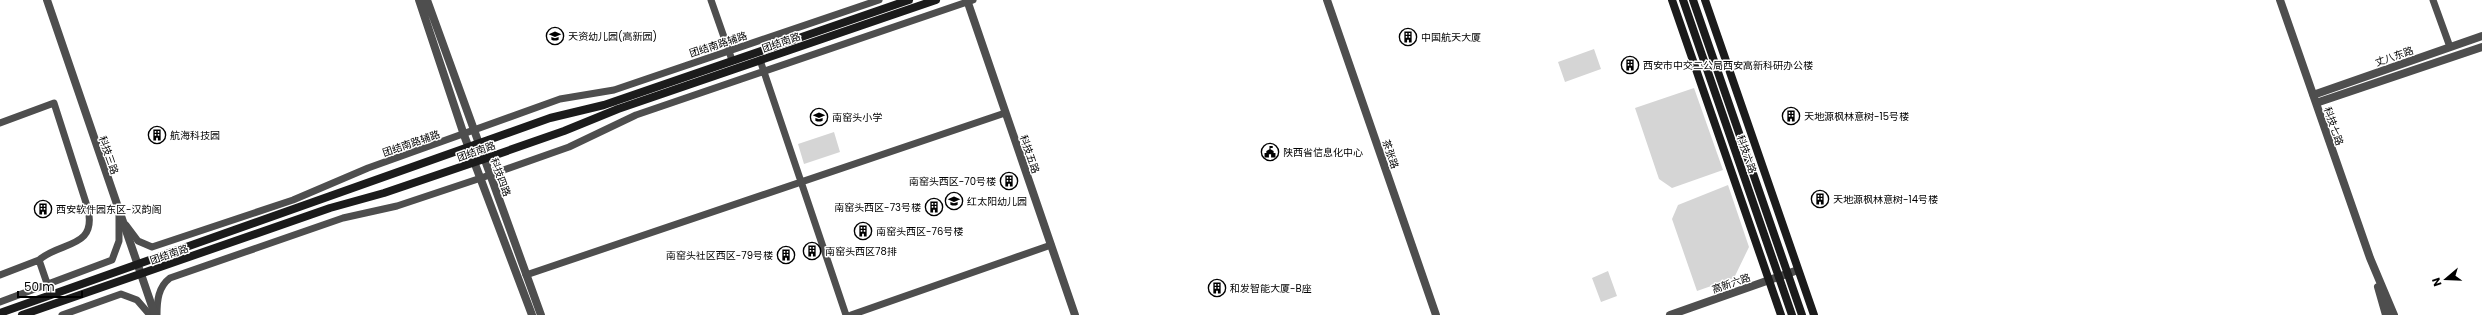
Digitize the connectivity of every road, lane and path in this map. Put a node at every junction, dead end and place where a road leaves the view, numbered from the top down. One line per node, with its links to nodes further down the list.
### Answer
1 (47, 0): 36 (street, 科技三路)
2 (419, 0): 28 (street, 科技四路)
3 (427, 0): 27 (street, 科技四路)
4 (711, 0): 19 (street)
5 (880, 0): 19 (street, 团结南路辅路)
6 (909, 0): 20 (main road, 团结南路)
7 (936, 0): 21 (main road, 团结南路)
8 (1327, 0): 60 (street, 茶张路)
9 (1672, 0): 46 (main road)
10 (1683, 0): 45 (main road, 科技六路)
11 (1693, 0): 45 (main road, 科技六路)
12 (1705, 0): 41 (main road)
13 (2280, 0): 23 (street, 科技七路)
14 (2433, 0): 17 (street)
15 (969, 1): 22 (street); 25 (street, 科技五路)
16 (2482, 36): 17 (street, 丈八东路)
17 (2450, 47): 23 (street, 丈八东路)
18 (2482, 47): 24 (street, 丈八东路)
19 (729, 51): 20 (street); 27 (street, 团结南路辅路)
20 (732, 60): 29 (main road, 团结南路)
21 (760, 60): 22 (street); 31 (main road, 团结南路)
22 (763, 70): 33 (street); 35 (street)
23 (2313, 95): 24 (street, 科技七路)
24 (2316, 103): 38 (street, 科技七路)
25 (1005, 112): 35 (street); 37 (street, 科技五路)
26 (0, 123): 39 (street)
27 (473, 131): 28 (street, 团结南路辅路); 29 (street, 科技四路)
28 (464, 135): 30 (street, 科技四路); 36 (street, 团结南路辅路)
29 (478, 143): 30 (main road, 团结南路); 31 (street, 科技四路)
30 (469, 147): 32 (street, 科技四路); 40 (main road, 团结南路)
31 (484, 159): 32 (main road, 团结南路); 33 (street, 科技四路)
32 (475, 162): 34 (street, 科技四路); 42 (main road, 团结南路)
33 (490, 175): 34 (street); 44 (street, 科技四路)
34 (481, 178): 54 (street); 55 (street, 科技四路)
35 (800, 182): 44 (street); 57 (street)
36 (119, 216): 40 (street, 科技三路); 47 (street)
37 (1051, 245): 58 (street); 59 (street, 科技五路)
38 (2370, 258): 66 (street, 科技七路); 67 (street, 科技七路)
39 (39, 260): 43 (street); 47 (street)
40 (138, 266): 42 (street, 科技三路); 48 (main road, 团结南路)
41 (1798, 270): 45 (street, 高新六路); 65 (main road)
42 (141, 274): 51 (main road, 团结南路); 54 (street, 科技三路)
43 (0, 275)
44 (526, 276): 56 (street, 科技四路)
45 (1783, 276): 46 (street, 高新六路); 63 (main road, 科技六路); 64 (main road, 科技六路)
46 (1769, 281): 61 (street, 高新六路); 62 (main road)
47 (48, 285): 48 (street); 49 (street)
48 (51, 295): 50 (main road, 团结南路)
49 (0, 302)
50 (0, 313)
51 (22, 315)
52 (62, 315): 53 (street)
53 (150, 315)
54 (156, 315)
55 (532, 315)
56 (541, 315)
57 (846, 315)
58 (851, 315)
59 (1075, 315)
60 (1436, 315)
61 (1670, 315)
62 (1781, 315)
63 (1792, 315)
64 (1802, 315)
65 (1814, 315)
66 (2386, 315)
67 (2394, 315)

